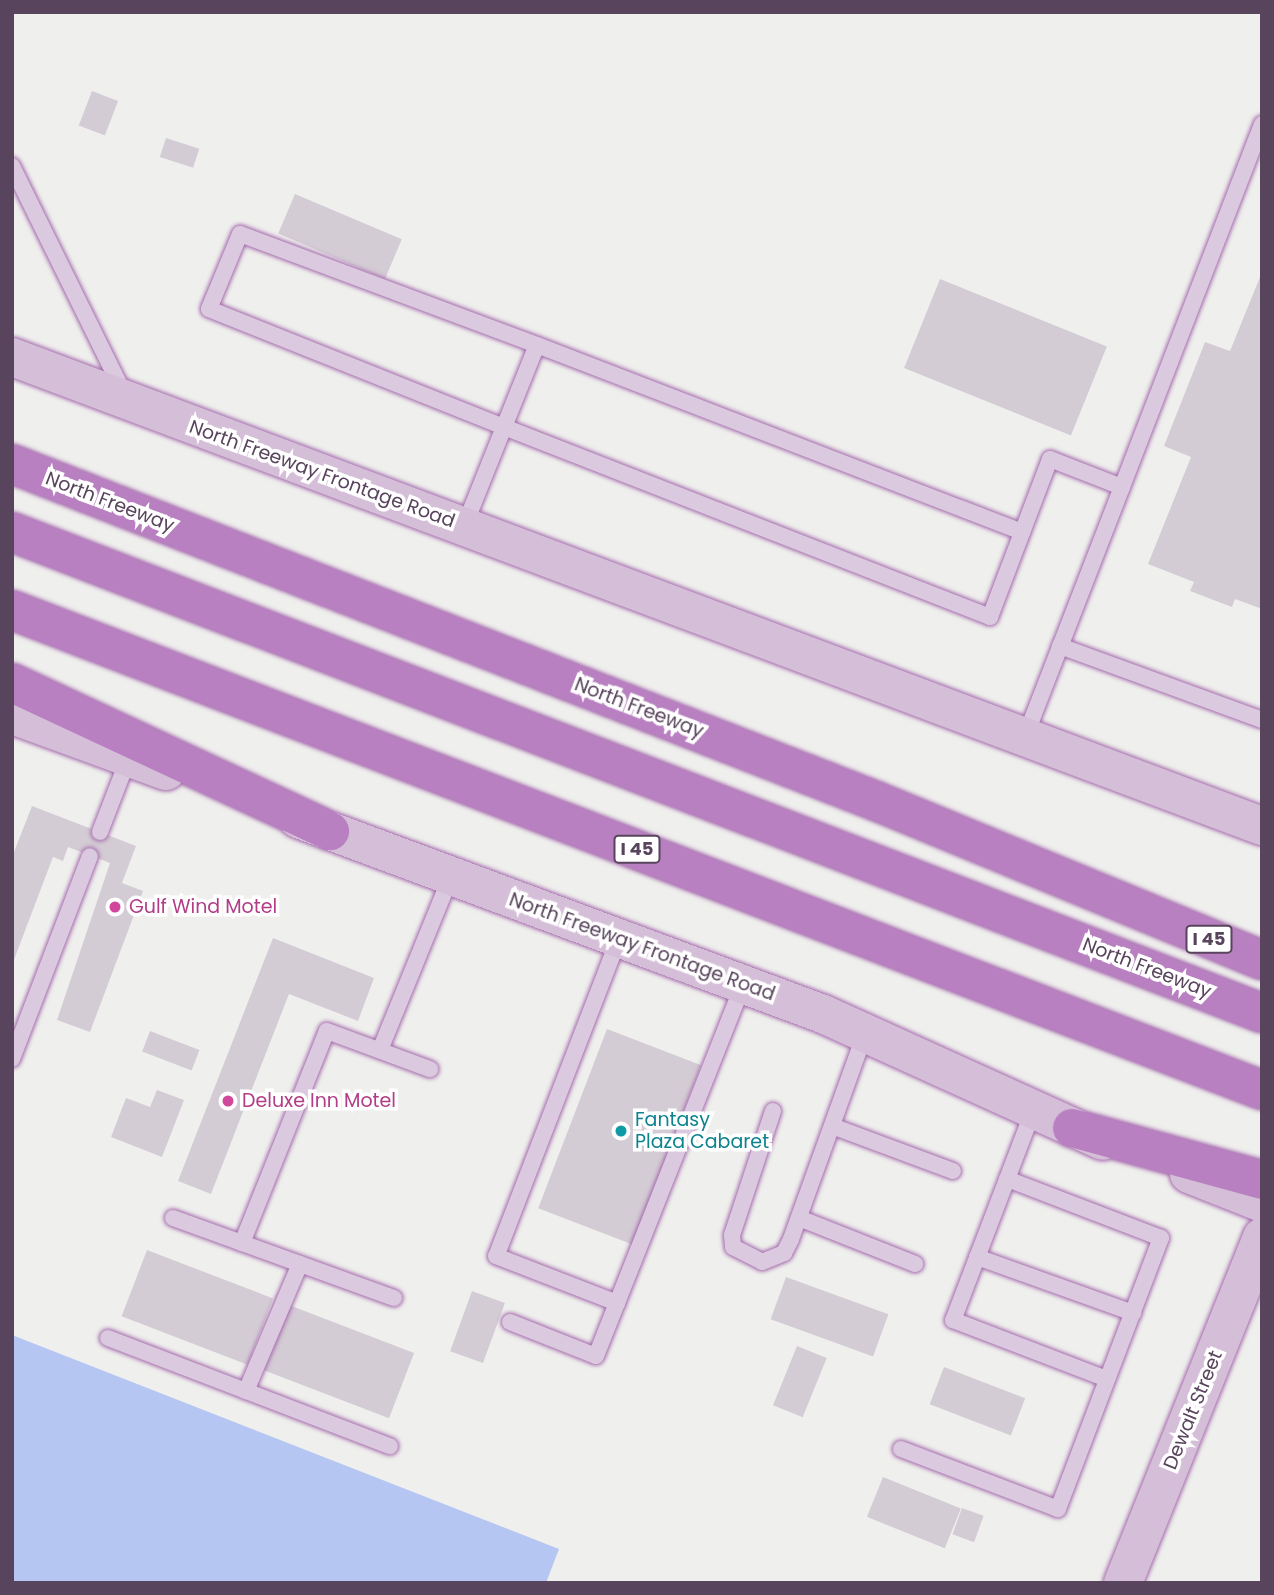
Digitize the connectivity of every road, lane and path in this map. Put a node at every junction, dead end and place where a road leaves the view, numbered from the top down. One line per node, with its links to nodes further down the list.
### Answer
1 (1262, 124): 8 (lane)
2 (12, 166): 5 (lane)
3 (537, 345): 6 (lane); 6 (lane); 11 (lane)
4 (12, 357): 5 (main road, North Freeway Frontage Road)
5 (127, 401): 9 (main road, North Freeway Frontage Road)
6 (504, 427): 9 (lane); 11 (lane)
7 (12, 464): 24 (highway, North Freeway / I 45)
8 (1122, 487): 11 (lane); 13 (lane)
9 (464, 527): 17 (main road, North Freeway Frontage Road)
10 (12, 532): 29 (highway, North Freeway)
11 (1022, 532)
12 (12, 610): 34 (highway, I 45)
13 (1060, 646): 16 (lane); 17 (lane)
14 (12, 683): 20 (highway)
15 (12, 715): 18 (main road, North Freeway Frontage Road)
16 (1262, 720)
17 (1025, 737): 19 (main road, North Freeway Frontage Road)
18 (129, 757): 20 (main road, North Freeway Frontage Road); 21 (lane)
19 (1262, 826)
20 (330, 831): 23 (main road, North Freeway Frontage Road)
21 (100, 832)
22 (90, 856): 32 (lane)
23 (451, 876): 26 (main road, North Freeway Frontage Road); 31 (lane)
24 (1156, 918): 25 (highway); 27 (highway, North Freeway / I 45)
25 (1262, 934)
26 (619, 938): 28 (main road, North Freeway Frontage Road); 51 (lane)
27 (1262, 960)
28 (743, 984): 30 (main road, North Freeway Frontage Road); 51 (lane)
29 (1262, 1013)
30 (865, 1033): 36 (main road, North Freeway Frontage Road); 37 (lane)
31 (380, 1050): 33 (lane); 46 (lane)
32 (12, 1059)
33 (430, 1069)
34 (1262, 1090)
35 (773, 1111): 44 (lane)
36 (1033, 1111): 38 (main road, North Freeway Frontage Road); 40 (lane)
37 (832, 1126): 39 (lane); 44 (lane)
38 (1072, 1128): 41 (highway); 42 (main road, North Freeway Frontage Road)
39 (953, 1171)
40 (1007, 1179): 47 (lane); 52 (lane)
41 (1262, 1180)
42 (1262, 1203)
43 (173, 1218): 46 (lane)
44 (799, 1218): 49 (lane)
45 (1262, 1237): 59 (main road, Dewalt Street)
46 (242, 1243): 48 (lane)
47 (977, 1258): 52 (lane); 55 (lane)
48 (300, 1264): 50 (lane); 56 (lane)
49 (915, 1264)
50 (394, 1298)
51 (617, 1303): 53 (lane)
52 (1133, 1313): 55 (lane)
53 (510, 1322)
54 (108, 1338): 56 (lane)
55 (1107, 1379): 58 (lane)
56 (246, 1391): 57 (lane)
57 (390, 1446)
58 (901, 1449)
59 (1124, 1583)

